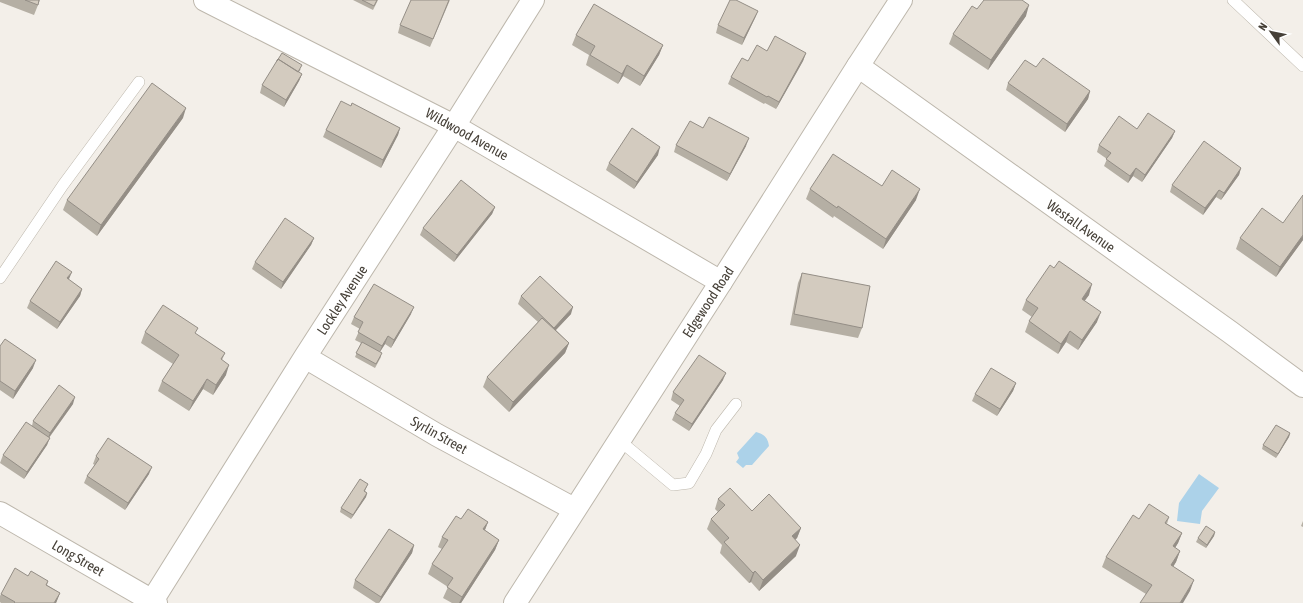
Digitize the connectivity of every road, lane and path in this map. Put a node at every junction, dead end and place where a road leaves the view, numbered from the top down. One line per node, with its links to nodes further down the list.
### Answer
1 (205, 0): 8 (street, Wildwood Avenue)
2 (533, 0): 8 (street, Lockley Avenue)
3 (901, 0): 5 (street, Edgewood Road)
4 (1232, 0): 6 (lane)
5 (858, 66): 10 (street, Edgewood Road); 12 (street, Westall Avenue)
6 (1303, 66)
7 (139, 82): 9 (lane)
8 (454, 126): 10 (street, Wildwood Avenue); 11 (street, Lockley Avenue)
9 (0, 278)
10 (721, 282): 14 (street, Edgewood Road)
11 (305, 357): 15 (street, Syrlin Street); 17 (street, Lockley Avenue)
12 (1303, 386)
13 (736, 404): 14 (lane)
14 (619, 440): 15 (street, Edgewood Road)
15 (574, 509): 18 (street, Edgewood Road)
16 (0, 513): 17 (street, Long Street)
17 (154, 602)
18 (515, 603)

